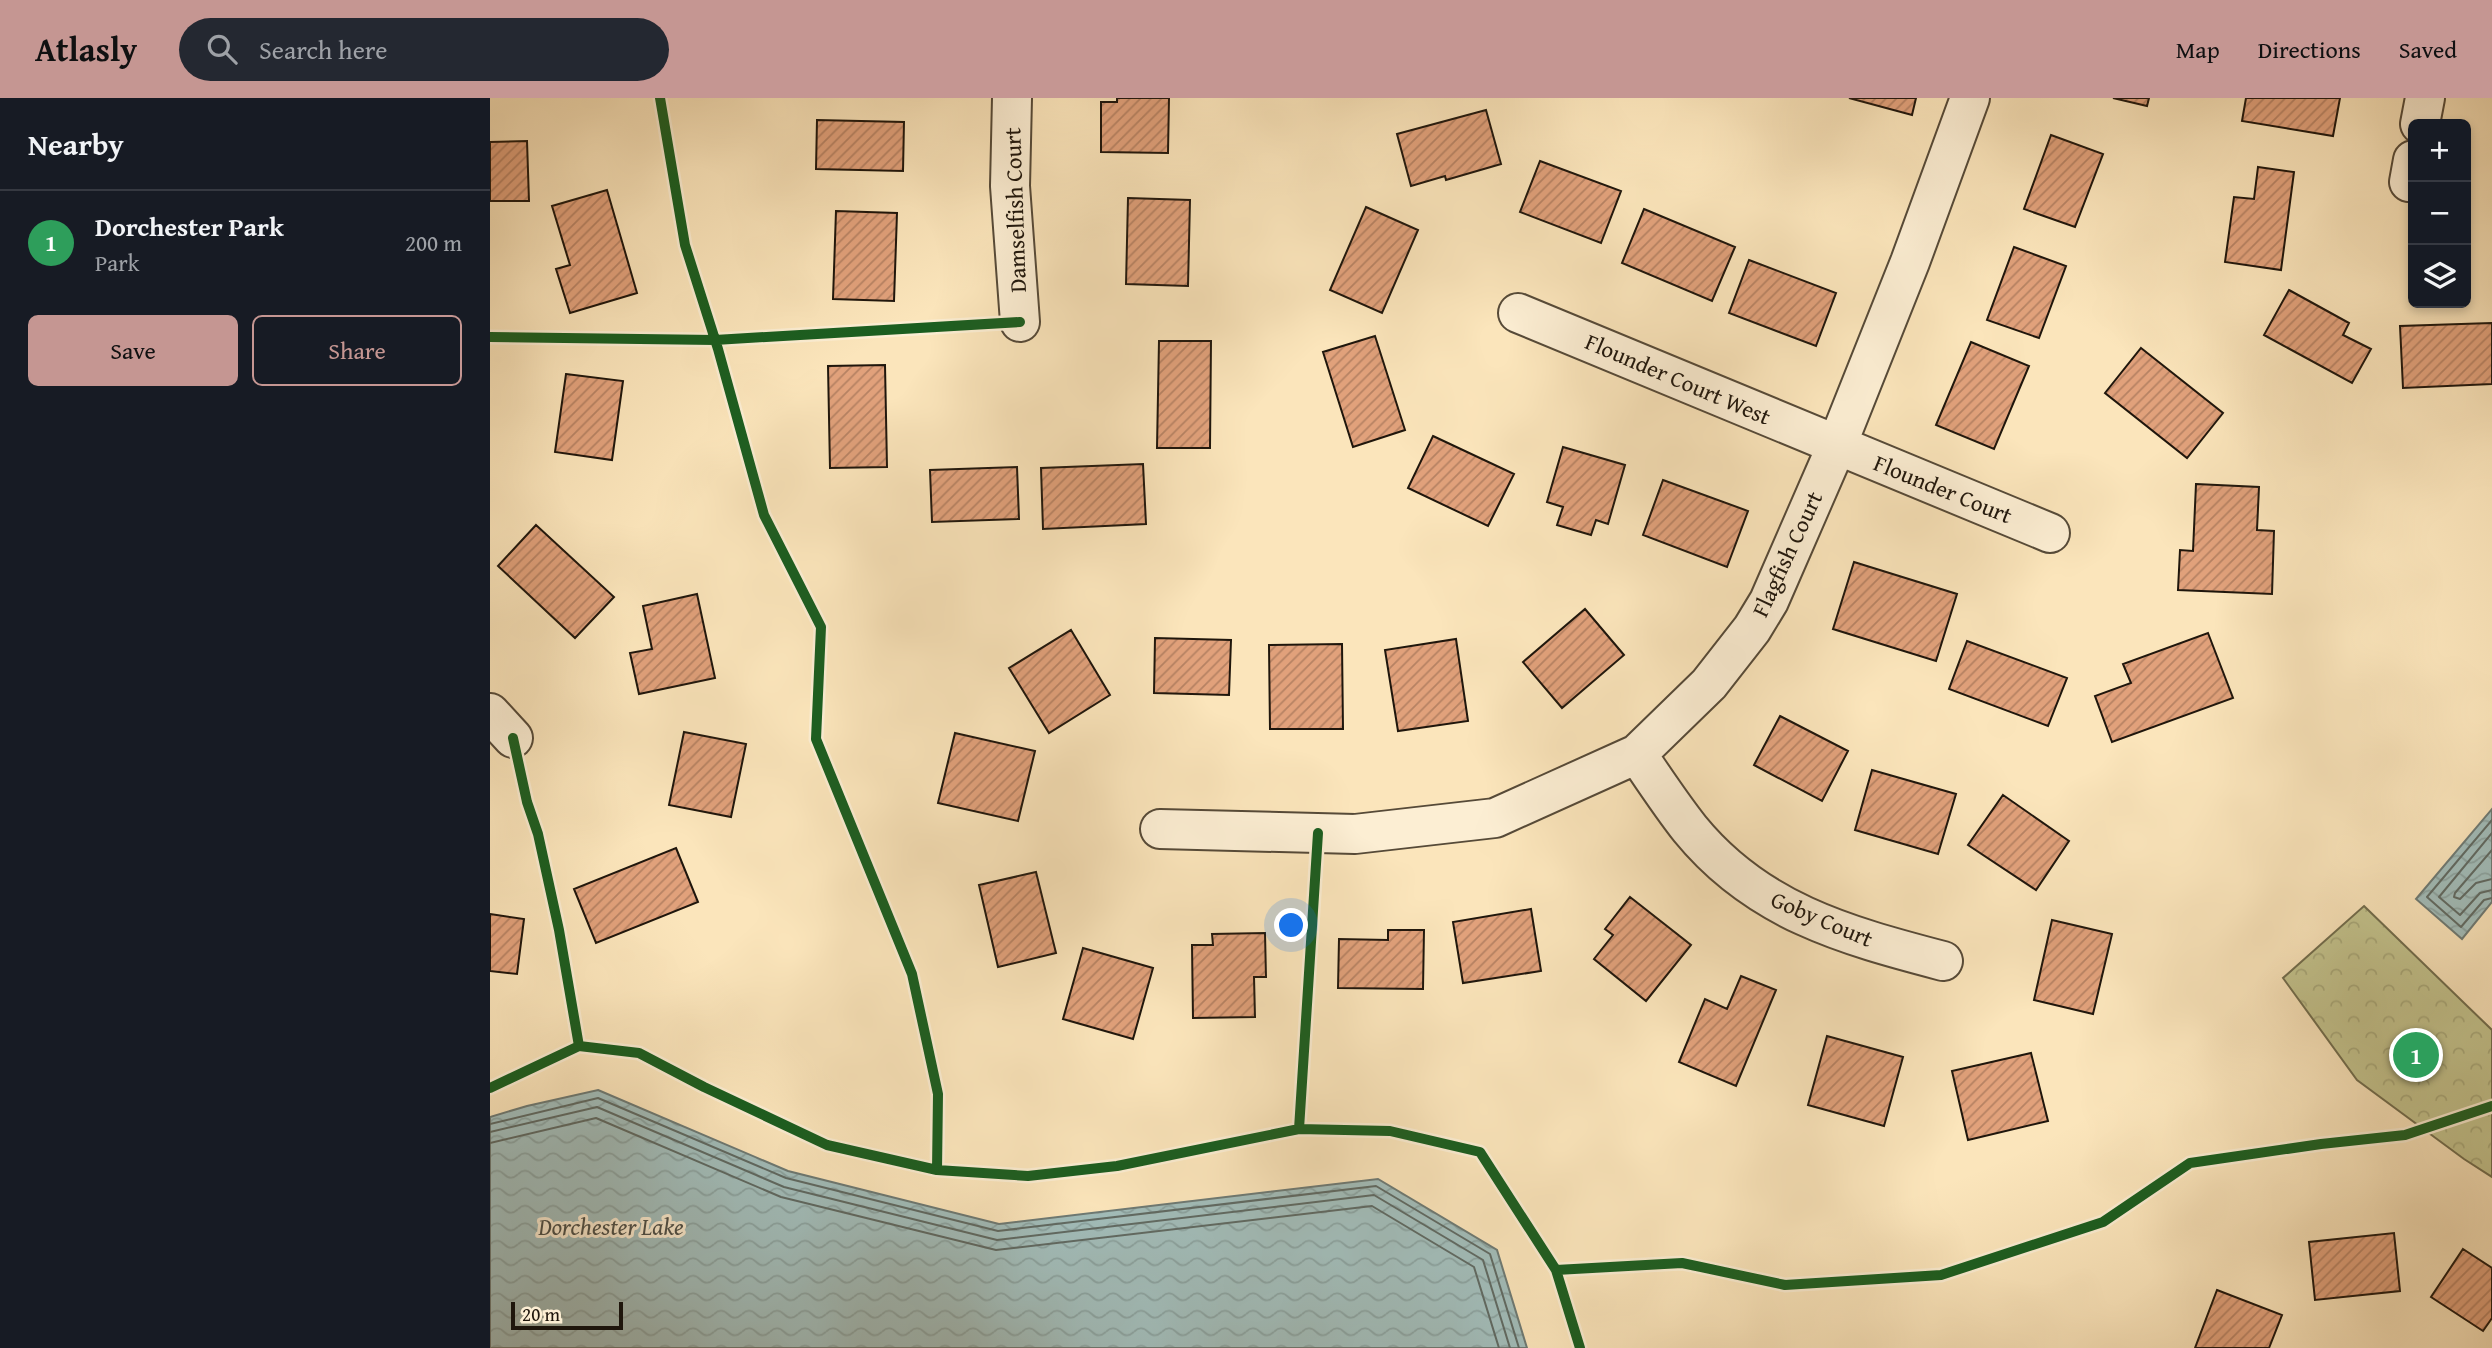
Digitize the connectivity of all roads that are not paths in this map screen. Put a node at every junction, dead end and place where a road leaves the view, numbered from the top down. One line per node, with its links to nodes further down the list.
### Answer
1 (1012, 98): 6 (street, Damselfish Court)
2 (1970, 98): 7 (street, Flagfish Court)
3 (2426, 98): 4 (street)
4 (2421, 119)
5 (1518, 313): 7 (street, Flounder Court West)
6 (1020, 322)
7 (1837, 445): 8 (street, Flounder Court); 9 (street, Flagfish Court)
8 (2050, 533)
9 (1637, 754): 10 (street, Flagfish Court); 11 (street, Goby Court)
10 (1160, 829)
11 (1943, 961)

